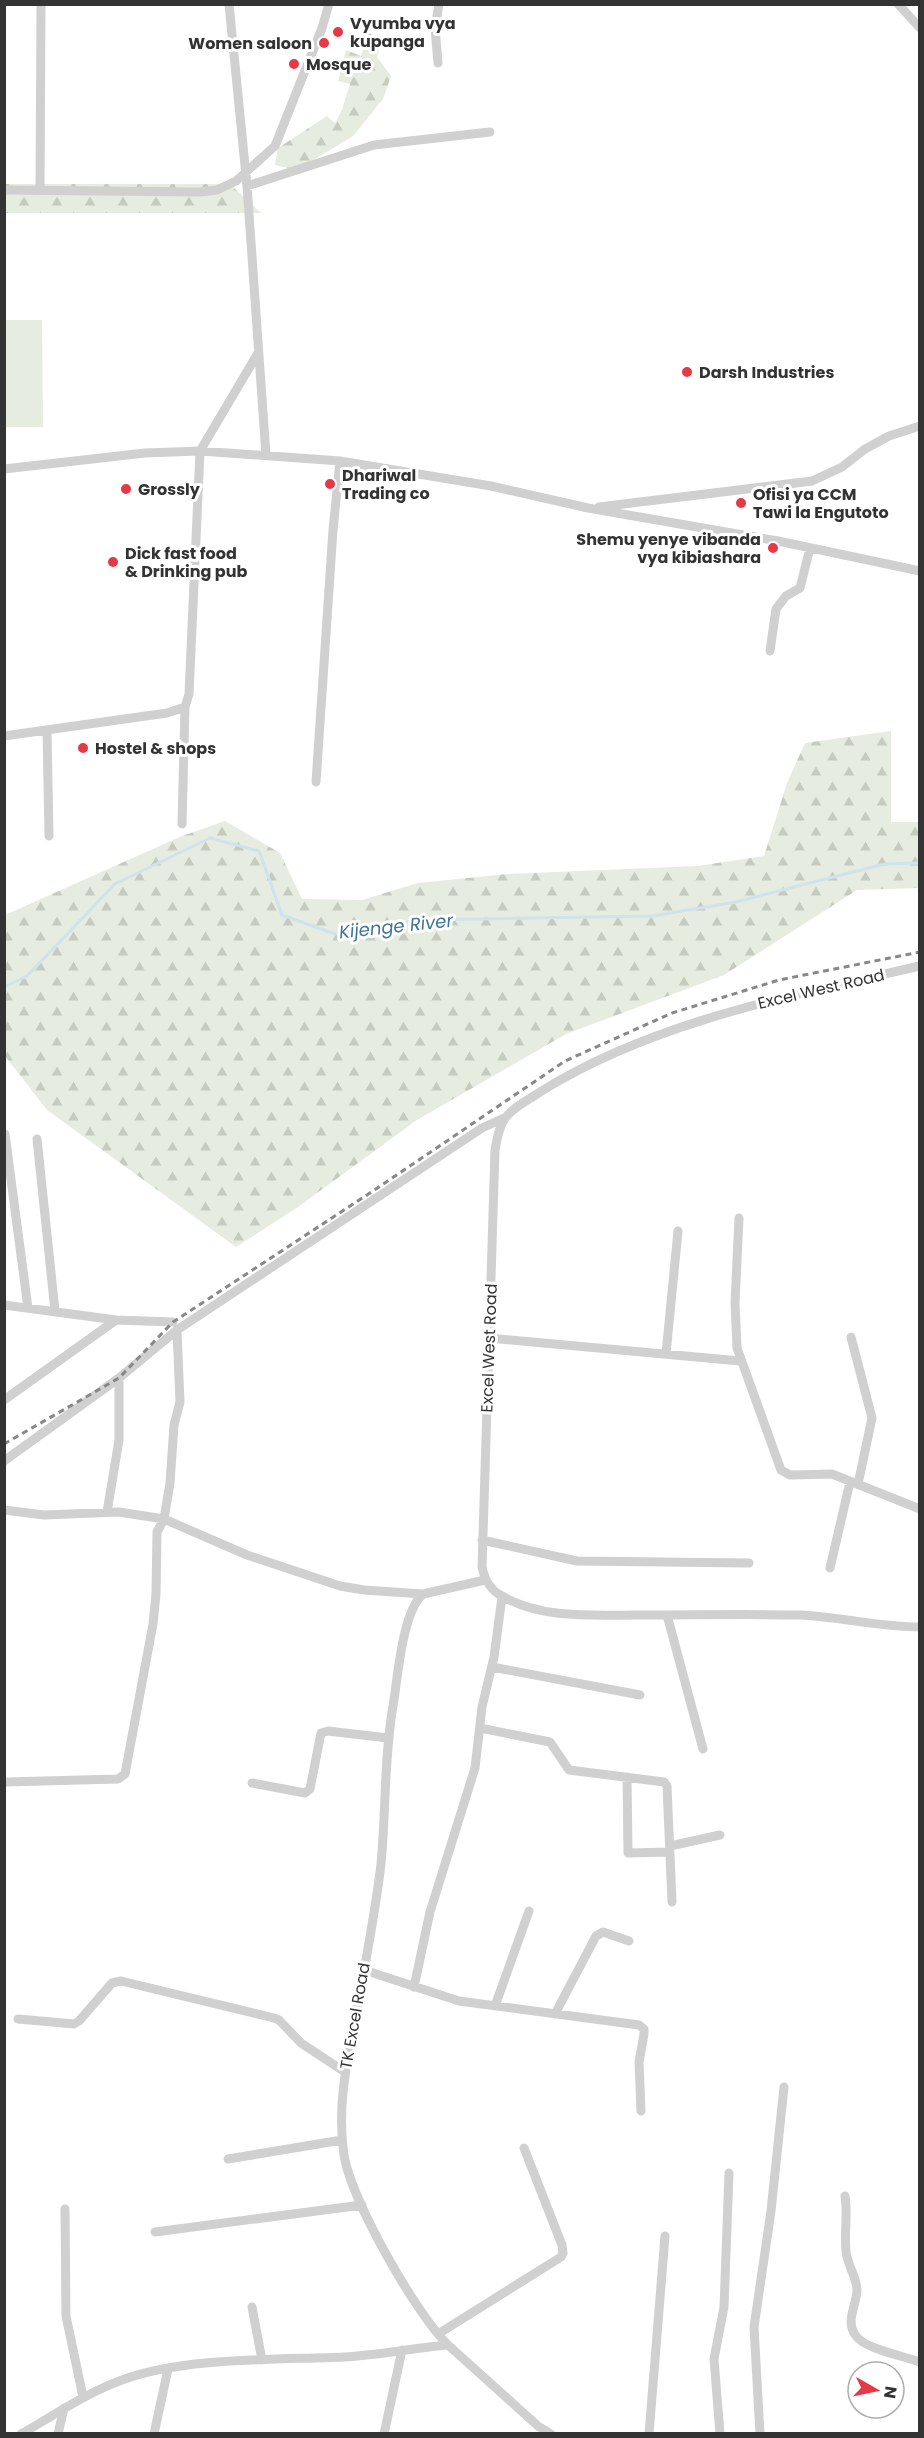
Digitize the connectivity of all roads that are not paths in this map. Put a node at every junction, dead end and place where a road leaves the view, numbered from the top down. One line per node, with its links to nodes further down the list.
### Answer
1 (41, 4): 12 (street)
2 (230, 4): 9 (street)
3 (329, 4): 9 (street)
4 (439, 4): 7 (street)
5 (898, 4): 6 (street)
6 (920, 28)
7 (438, 63)
8 (490, 132): 10 (street)
9 (245, 171): 10 (street); 12 (street)
10 (247, 186): 13 (street)
11 (4, 190): 12 (street)
12 (40, 190)
13 (258, 353): 15 (street); 16 (street)
14 (920, 426): 19 (street)
15 (200, 451): 16 (street); 18 (street); 23 (street)
16 (266, 455): 17 (street)
17 (340, 461): 19 (street); 26 (street)
18 (4, 469)
19 (588, 508): 20 (street)
20 (810, 548): 21 (street); 22 (street)
21 (920, 571)
22 (770, 651)
23 (184, 707): 24 (street); 27 (street)
24 (47, 730): 25 (street); 28 (street)
25 (4, 736)
26 (316, 782)
27 (182, 824)
28 (49, 836)
29 (920, 966): 30 (street, Excel West Road)
30 (504, 1118): 39 (street); 40 (street, Excel West Road)
31 (4, 1134): 36 (street)
32 (37, 1139): 37 (street)
33 (739, 1218): 43 (street)
34 (678, 1231): 42 (street)
35 (4, 1305): 36 (street)
36 (28, 1308): 37 (street)
37 (56, 1311): 38 (street)
38 (116, 1320): 39 (street); 45 (street)
39 (175, 1326): 44 (street); 51 (street)
40 (489, 1338): 42 (street); 52 (street, Excel West Road)
41 (851, 1338): 47 (street)
42 (666, 1354): 43 (street)
43 (740, 1361): 47 (street)
44 (119, 1378): 46 (street); 50 (street)
45 (4, 1400)
46 (4, 1461)
47 (854, 1483): 48 (street); 54 (street)
48 (920, 1509)
49 (4, 1510): 50 (street)
50 (107, 1512): 51 (street)
51 (164, 1519): 56 (street); 66 (street)
52 (482, 1540): 53 (street); 55 (street, Excel West Road)
53 (749, 1563)
54 (830, 1568)
55 (485, 1580): 56 (street); 57 (street)
56 (423, 1594): 63 (street, TK Excel Road)
57 (502, 1597): 58 (street); 60 (street)
58 (667, 1615): 59 (street); 64 (street)
59 (920, 1627)
60 (492, 1667): 61 (street); 62 (street)
61 (640, 1695)
62 (480, 1728): 65 (street); 74 (street)
63 (388, 1738): 67 (street); 73 (street, TK Excel Road)
64 (703, 1749)
65 (627, 1777): 69 (street); 69 (street)
66 (6, 1782)
67 (252, 1782)
68 (720, 1835): 69 (street)
69 (670, 1849): 70 (street)
70 (672, 1902)
71 (529, 1911): 75 (street)
72 (628, 1941): 76 (street)
73 (364, 1970): 74 (street); 78 (street, TK Excel Road)
74 (414, 1987): 75 (street)
75 (495, 2006): 76 (street)
76 (555, 2014): 80 (street)
77 (18, 2019): 78 (street)
78 (345, 2072): 81 (street, TK Excel Road)
79 (784, 2087): 107 (street)
80 (641, 2111)
81 (342, 2140): 83 (street); 86 (street, TK Excel Road)
82 (524, 2148): 91 (street)
83 (228, 2159)
84 (729, 2173): 106 (street)
85 (845, 2196): 95 (street)
86 (362, 2205): 88 (street); 91 (street, TK Excel Road)
87 (65, 2209): 97 (street)
88 (155, 2232)
89 (665, 2236): 105 (street)
90 (252, 2307): 94 (street)
91 (438, 2334): 92 (street, TK Excel Road)
92 (448, 2345): 93 (street); 99 (street, TK Excel Road)
93 (402, 2350): 94 (street); 103 (street)
94 (262, 2360): 96 (street)
95 (920, 2362)
96 (168, 2369): 97 (street); 102 (street)
97 (83, 2397): 98 (street)
98 (64, 2409): 100 (street); 101 (street)
99 (543, 2431): 104 (street)
100 (21, 2433)
101 (58, 2433)
102 (154, 2433)
103 (384, 2433)
104 (530, 2433)
105 (649, 2433)
106 (720, 2433)
107 (760, 2433)

